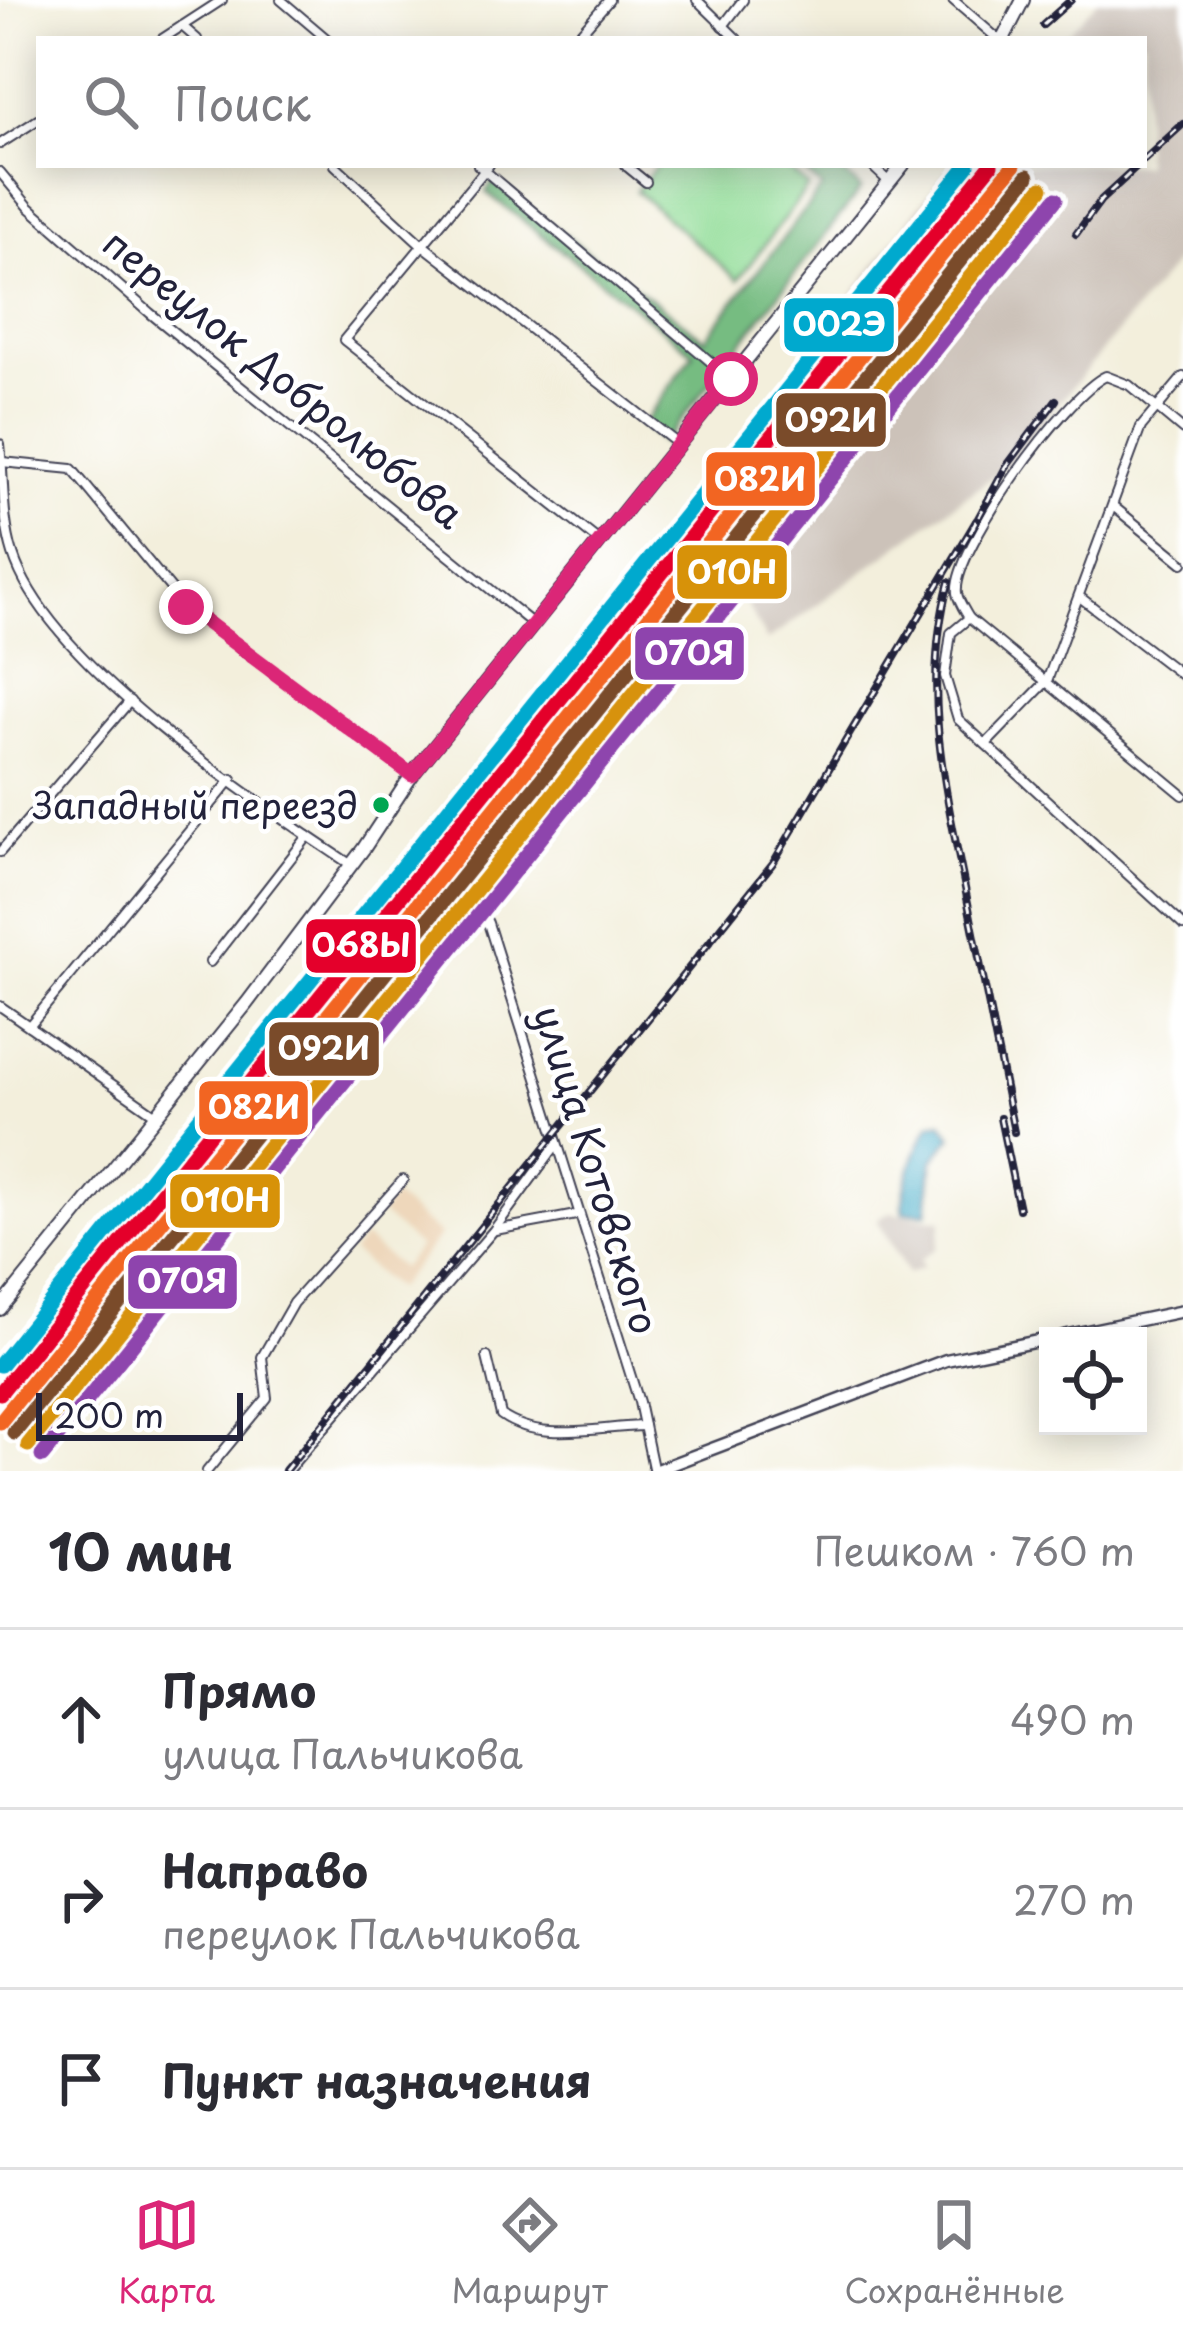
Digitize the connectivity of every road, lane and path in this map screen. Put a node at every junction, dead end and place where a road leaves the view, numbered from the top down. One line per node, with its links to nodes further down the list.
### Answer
1 (221, 0): 8 (street)
2 (281, 0): 12 (street)
3 (609, 0): 13 (street)
4 (697, 0): 9 (street)
5 (743, 0): 9 (street)
6 (953, 0): 15 (street)
7 (1023, 0): 16 (main road)
8 (182, 26): 10 (street); 11 (street)
9 (723, 26): 14 (street)
10 (167, 36)
11 (194, 36)
12 (323, 36)
13 (578, 36)
14 (734, 36)
15 (997, 36)
16 (1003, 36)
17 (36, 121): 18 (street)
18 (0, 144)
19 (338, 168): 28 (street)
20 (483, 168): 28 (street)
21 (485, 168): 30 (street)
22 (629, 168): 26 (street)
23 (874, 168): 27 (street)
24 (901, 168): 27 (main road)
25 (0, 172): 41 (street, переулок Добролюбова)
26 (646, 182)
27 (890, 182): 30 (main road)
28 (420, 243): 34 (street); 37 (street)
29 (1183, 376): 31 (street)
30 (731, 379): 34 (main road)
31 (1157, 406): 32 (street); 36 (street); 40 (street)
32 (1183, 430)
33 (0, 444): 35 (street)
34 (679, 445): 37 (main road)
35 (2, 463): 44 (street); 46 (street)
36 (1113, 506): 38 (street); 39 (street)
37 (601, 542): 41 (main road)
38 (1183, 563)
39 (1082, 598): 42 (street); 43 (street)
40 (969, 618): 43 (street); 45 (street)
41 (534, 625): 46 (main road)
42 (1183, 676)
43 (1047, 681): 45 (street); 48 (street)
44 (130, 701): 47 (street); 50 (street)
45 (986, 743): 53 (street)
46 (412, 775): 51 (main road)
47 (232, 779): 49 (street); 56 (street)
48 (1183, 796)
49 (308, 836): 51 (street); 54 (street)
50 (0, 852)
51 (352, 865): 57 (main road)
52 (472, 891): 58 (street, улица Котовского)
53 (1183, 926)
54 (210, 962)
55 (0, 1006): 56 (street)
56 (29, 1026): 57 (street)
57 (156, 1115): 62 (main road)
58 (556, 1145): 60 (street, улица Котовского); 61 (street)
59 (403, 1180): 69 (street)
60 (576, 1215): 61 (street); 67 (street, улица Котовского)
61 (493, 1231): 70 (street)
62 (0, 1310)
63 (1183, 1311): 64 (main road)
64 (1106, 1327)
65 (1039, 1341): 68 (main road)
66 (488, 1357): 67 (street)
67 (644, 1426): 68 (street, улица Котовского)
68 (653, 1470)
69 (208, 1471)
70 (287, 1471)

